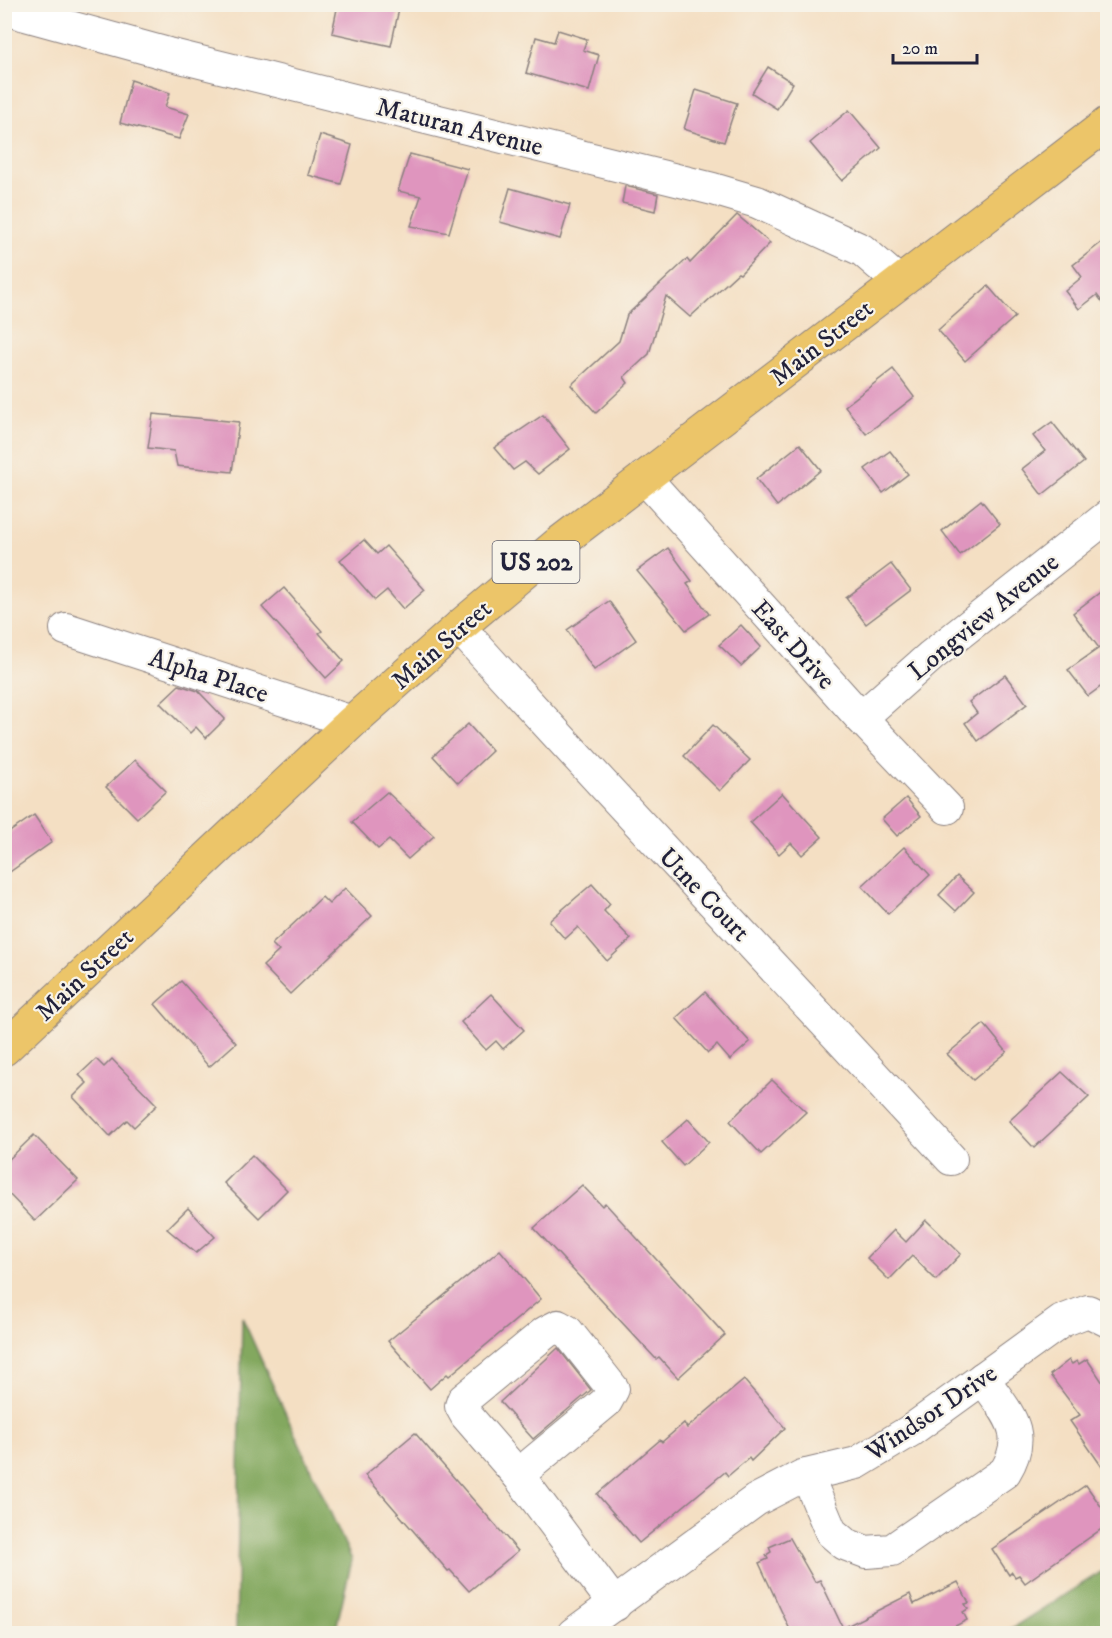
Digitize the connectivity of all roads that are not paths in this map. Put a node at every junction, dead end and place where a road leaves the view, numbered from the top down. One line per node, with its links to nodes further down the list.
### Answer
1 (4, 9): 3 (street, Maturan Avenue)
2 (1107, 123): 3 (main road, Main Street / US 202)
3 (899, 282): 4 (main road, Main Street / US 202)
4 (645, 477): 6 (main road, Main Street / US 202); 8 (street, East Drive)
5 (1107, 516): 8 (street, Longview Avenue)
6 (459, 627): 9 (main road, Main Street / US 202); 12 (street, Utne Court)
7 (66, 629): 9 (street, Alpha Place)
8 (861, 718): 10 (street, East Drive)
9 (352, 722): 11 (main road, Main Street / US 202)
10 (947, 808)
11 (7, 1042)
12 (951, 1159)
13 (1107, 1321): 14 (street, Windsor Drive)
14 (983, 1378): 15 (street, Windsor Drive); 15 (street)
15 (807, 1474): 17 (street, Windsor Drive)
16 (518, 1475): 16 (street); 17 (street)
17 (615, 1605): 18 (street, Windsor Drive)
18 (573, 1634)

